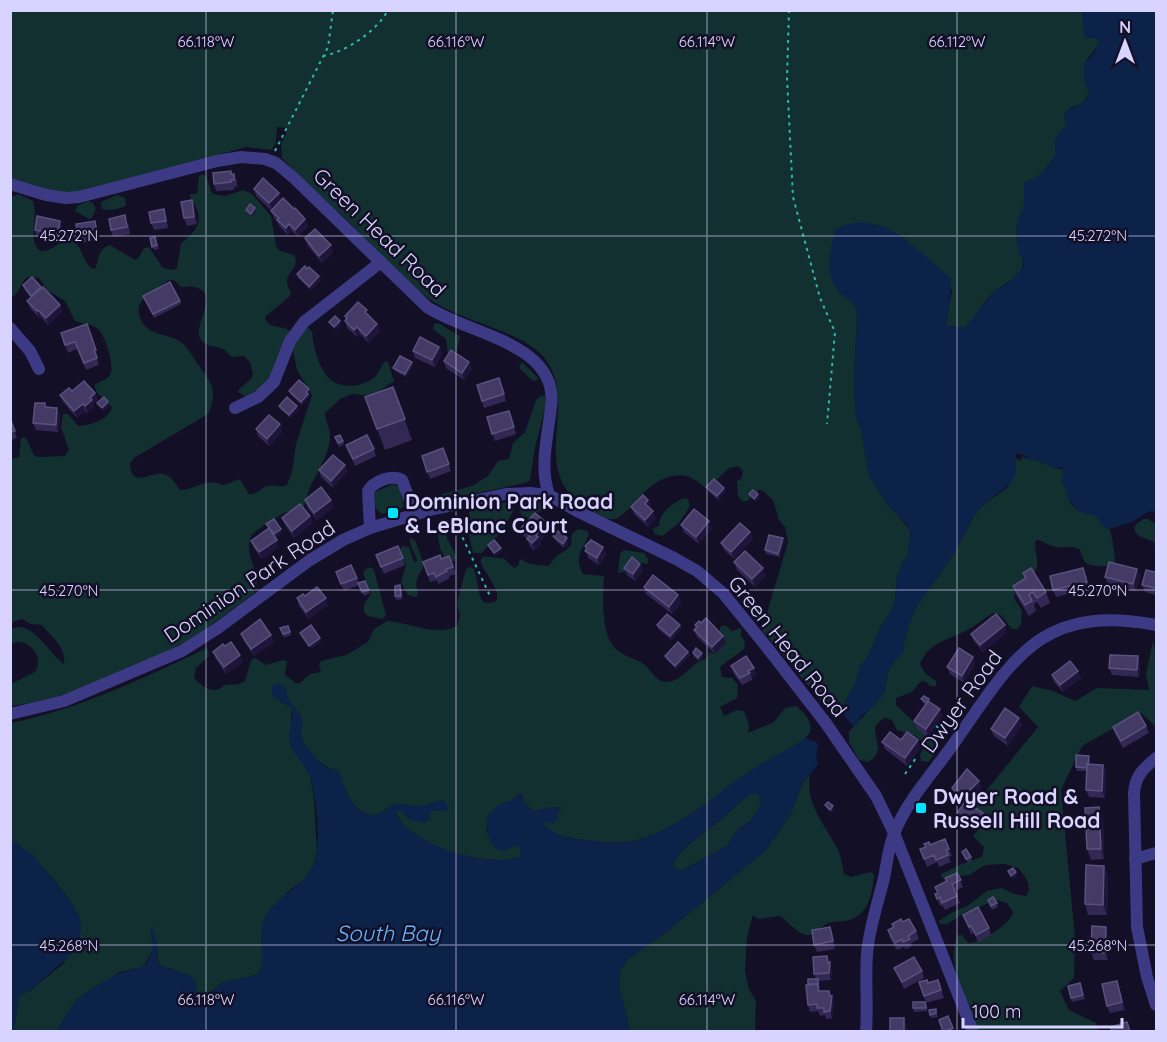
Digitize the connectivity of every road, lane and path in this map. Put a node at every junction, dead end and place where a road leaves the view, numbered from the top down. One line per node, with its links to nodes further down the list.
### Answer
1 (333, 10): 4 (path)
2 (388, 10): 4 (path)
3 (789, 10): 11 (path)
4 (324, 56): 5 (path)
5 (271, 161): 6 (street); 7 (street, Green Head Road)
6 (10, 184)
7 (381, 262): 10 (street); 12 (street, Green Head Road)
8 (10, 328): 9 (street)
9 (39, 369)
10 (235, 408)
11 (827, 424)
12 (549, 495): 13 (street, Dominion Park Road); 24 (street, Green Head Road)
13 (448, 506): 14 (street, Dominion Park Road); 16 (path)
14 (415, 514): 15 (street, Dominion Park Road); 15 (street)
15 (370, 528): 18 (street, Dominion Park Road)
16 (490, 596)
17 (1156, 625): 20 (street, Dwyer Road)
18 (10, 714)
19 (936, 726): 20 (path)
20 (956, 740): 24 (street, Dwyer Road)
21 (914, 756): 23 (path)
22 (1156, 758): 26 (street)
23 (905, 774)
24 (894, 833): 28 (street); 29 (street, Green Head Road)
25 (1156, 853): 26 (street)
26 (1136, 859): 27 (street)
27 (1156, 1005)
28 (866, 1032)
29 (973, 1032)

